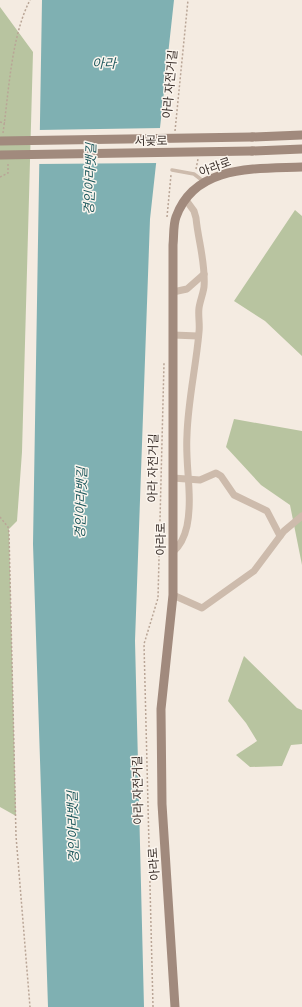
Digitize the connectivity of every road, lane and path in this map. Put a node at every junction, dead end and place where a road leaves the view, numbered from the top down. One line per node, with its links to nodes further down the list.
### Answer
1 (30, 0): 4 (path)
2 (188, 0): 5 (path, 아라 자전거길)
3 (0, 122): 4 (path)
4 (5, 123): 7 (path)
5 (175, 131)
6 (302, 134): 7 (main road, 서곶로, bridge)
7 (1, 140)
8 (302, 149): 9 (main road, 서곶로, bridge)
9 (0, 156)
10 (8, 163): 13 (path)
11 (302, 167): 14 (main road, 아라로)
12 (172, 170): 14 (lane); 16 (path)
13 (0, 177)
14 (203, 181): 15 (main road, 아라로)
15 (186, 200): 16 (main road, 아라로); 17 (street)
16 (172, 218): 18 (main road, 아라로)
17 (204, 274): 18 (street); 20 (street)
18 (173, 292): 19 (main road, 아라로)
19 (173, 335): 20 (street); 22 (main road, 아라로)
20 (198, 336): 23 (street)
21 (164, 356): 30 (path, 아라 자전거길)
22 (173, 478): 23 (street); 27 (main road, 아라로)
23 (188, 479): 26 (street); 27 (street)
24 (302, 516): 26 (street)
25 (0, 517): 29 (path)
26 (280, 536): 28 (street)
27 (173, 552): 28 (main road, 아라로)
28 (173, 595): 31 (main road, 아라로)
29 (30, 1007)
30 (153, 1007)
31 (175, 1007)

